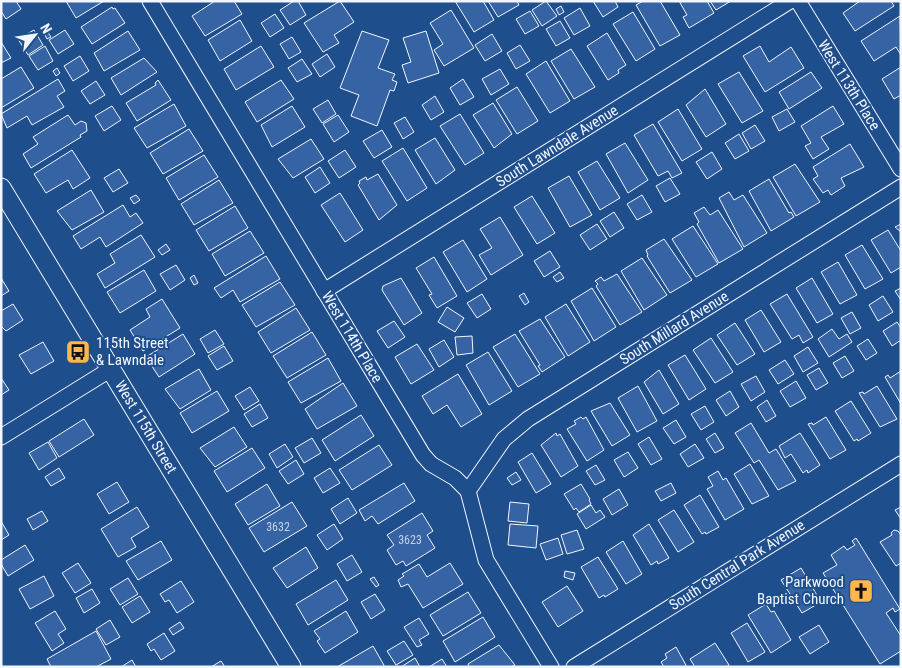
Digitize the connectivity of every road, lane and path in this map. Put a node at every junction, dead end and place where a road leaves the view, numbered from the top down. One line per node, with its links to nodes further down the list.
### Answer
1 (150, 1): 7 (street, West 114th Place)
2 (790, 1): 7 (street, South Lawndale Avenue)
3 (798, 1): 4 (street, West 113th Place)
4 (901, 169)
5 (901, 187): 11 (street, South Millard Avenue)
6 (1, 188): 8 (street, West 115th Street)
7 (324, 291): 11 (street, West 114th Place)
8 (111, 370): 9 (street); 12 (street, West 115th Street)
9 (1, 437)
10 (901, 464): 14 (street, South Central Park Avenue)
11 (468, 491): 13 (street)
12 (291, 667)
13 (550, 667)
14 (574, 667)

